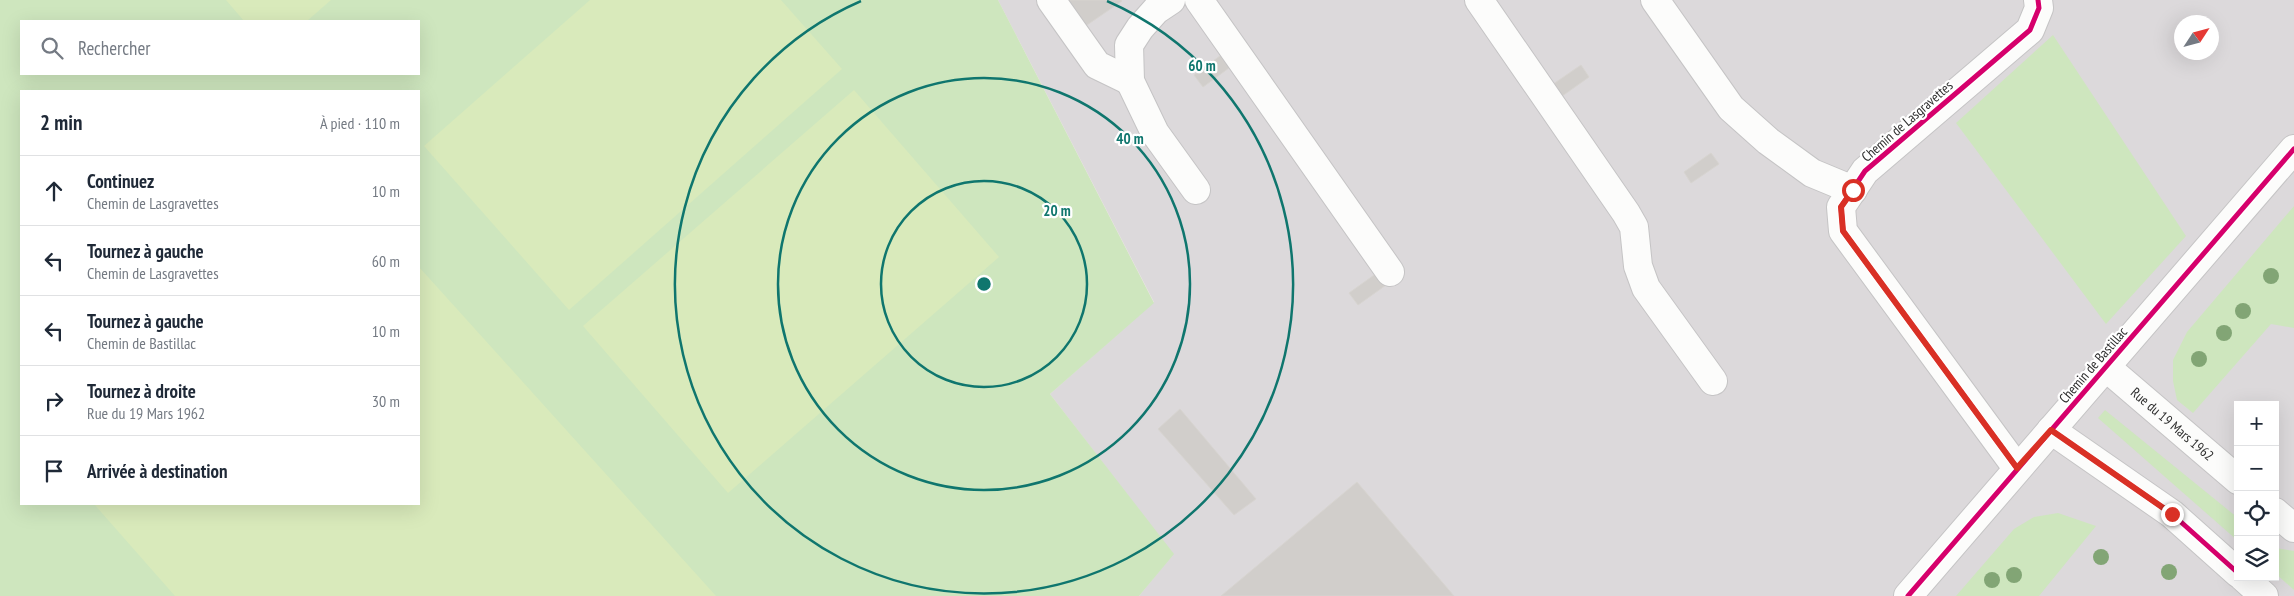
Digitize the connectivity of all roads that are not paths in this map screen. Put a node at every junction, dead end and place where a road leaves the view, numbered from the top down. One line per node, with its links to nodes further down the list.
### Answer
1 (1051, 0): 7 (street)
2 (1171, 0): 7 (street)
3 (1199, 0): 11 (street)
4 (1479, 0): 13 (street)
5 (1655, 0): 10 (street)
6 (2038, 0): 10 (street, Chemin de Lasgravettes)
7 (1130, 80): 9 (street)
8 (2294, 149): 12 (street, Chemin de Bastillac)
9 (1196, 190)
10 (1853, 190): 15 (street, Chemin de Lasgravettes)
11 (1390, 272)
12 (2107, 368): 14 (street, Chemin de Bastillac); 16 (street, Rue du 19 Mars 1962)
13 (1713, 381)
14 (2051, 430): 15 (street, Chemin de Bastillac); 19 (street)
15 (2017, 468): 21 (street, Chemin de Bastillac)
16 (2234, 477)
17 (2279, 515): 18 (street)
18 (2294, 528)
19 (2234, 569)
20 (2247, 581): 22 (street)
21 (1908, 596)
22 (2264, 596)

